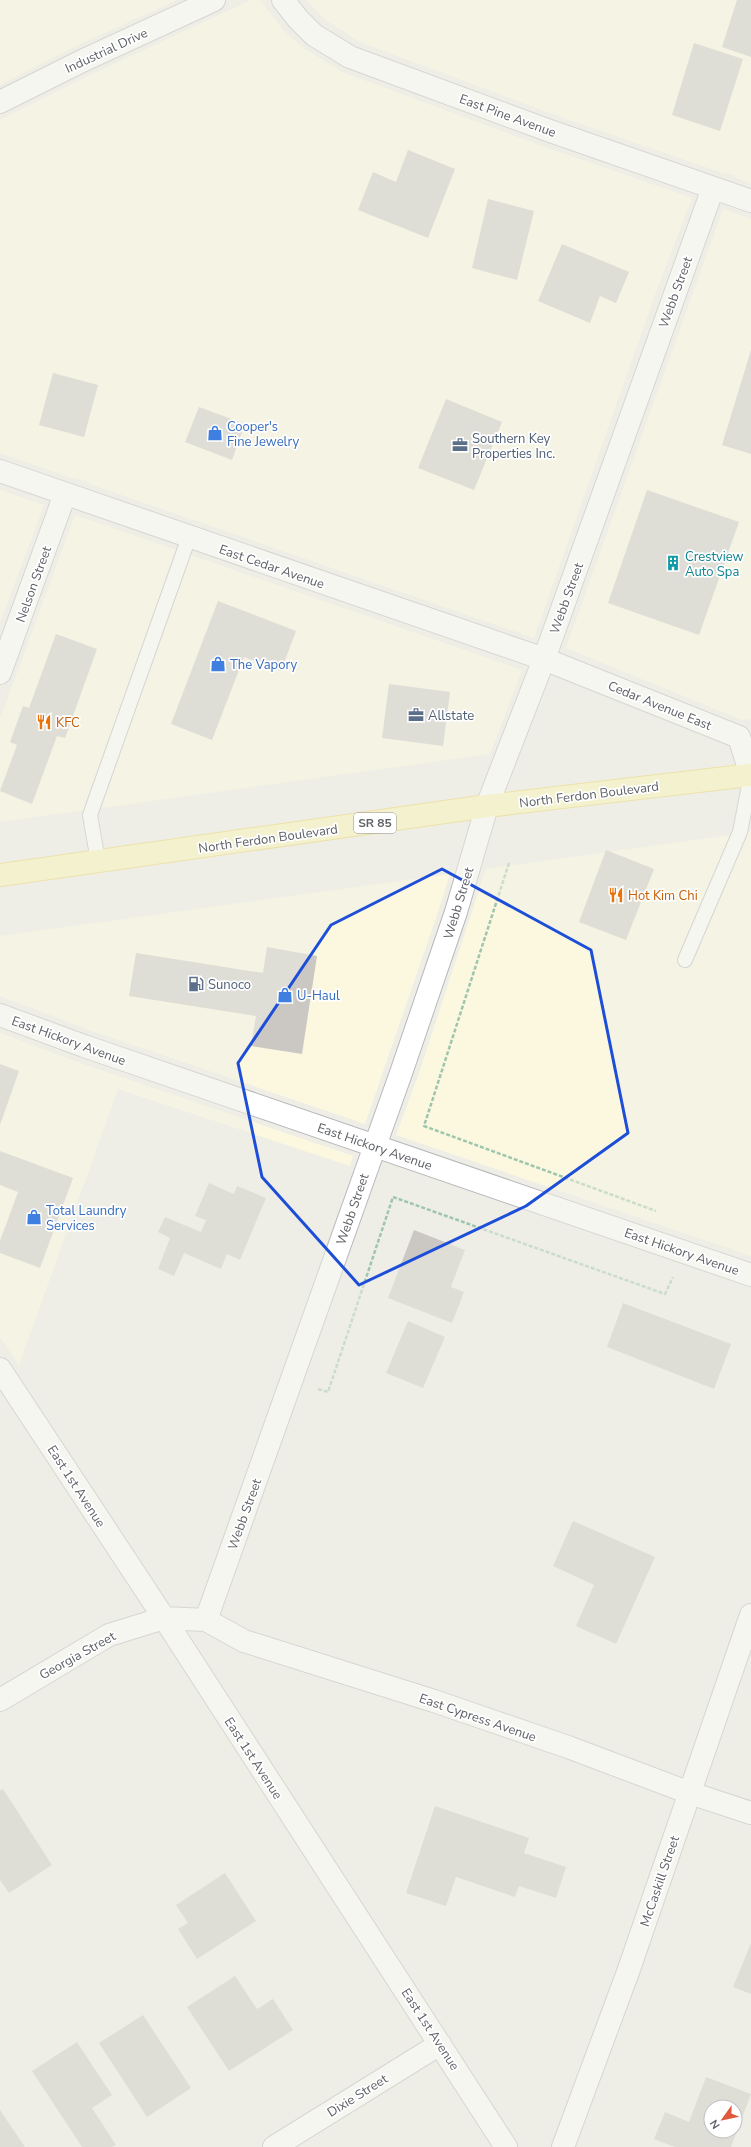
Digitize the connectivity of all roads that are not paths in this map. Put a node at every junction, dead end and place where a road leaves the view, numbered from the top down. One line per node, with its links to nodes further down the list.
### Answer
1 (214, 0): 3 (street, Industrial Drive)
2 (283, 0): 4 (street, East Pine Avenue)
3 (0, 102)
4 (713, 188): 5 (street, East Pine Avenue); 9 (street, Webb Street)
5 (751, 201)
6 (0, 471): 7 (street, East Cedar Avenue)
7 (65, 494): 8 (street, East Cedar Avenue); 10 (street, Nelson Street)
8 (189, 537): 9 (street, East Cedar Avenue); 13 (lane)
9 (544, 659): 11 (street, Cedar Avenue East); 12 (street, Webb Street)
10 (0, 673)
11 (751, 775): 12 (main road, North Ferdon Boulevard / SR 85); 15 (lane)
12 (487, 806): 13 (main road, North Ferdon Boulevard / SR 85); 17 (street, Webb Street)
13 (98, 861): 14 (main road, North Ferdon Boulevard / SR 85)
14 (0, 874)
15 (685, 960)
16 (0, 1015): 17 (street, East Hickory Avenue)
17 (374, 1146): 18 (street, East Hickory Avenue); 22 (street, Webb Street)
18 (751, 1275)
19 (0, 1369): 21 (street, East 1st Avenue)
20 (751, 1615): 24 (street, McCaskill Street)
21 (164, 1618): 22 (street, Georgia Street); 23 (street, Georgia Street); 26 (street, East 1st Avenue)
22 (206, 1620): 24 (street, East Cypress Avenue)
23 (0, 1700)
24 (690, 1793): 25 (street, East Cypress Avenue); 29 (street, McCaskill Street)
25 (751, 1813)
26 (440, 2044): 27 (street, Dixie Street); 28 (street, East 1st Avenue)
27 (274, 2147)
28 (506, 2147)
29 (563, 2147)

